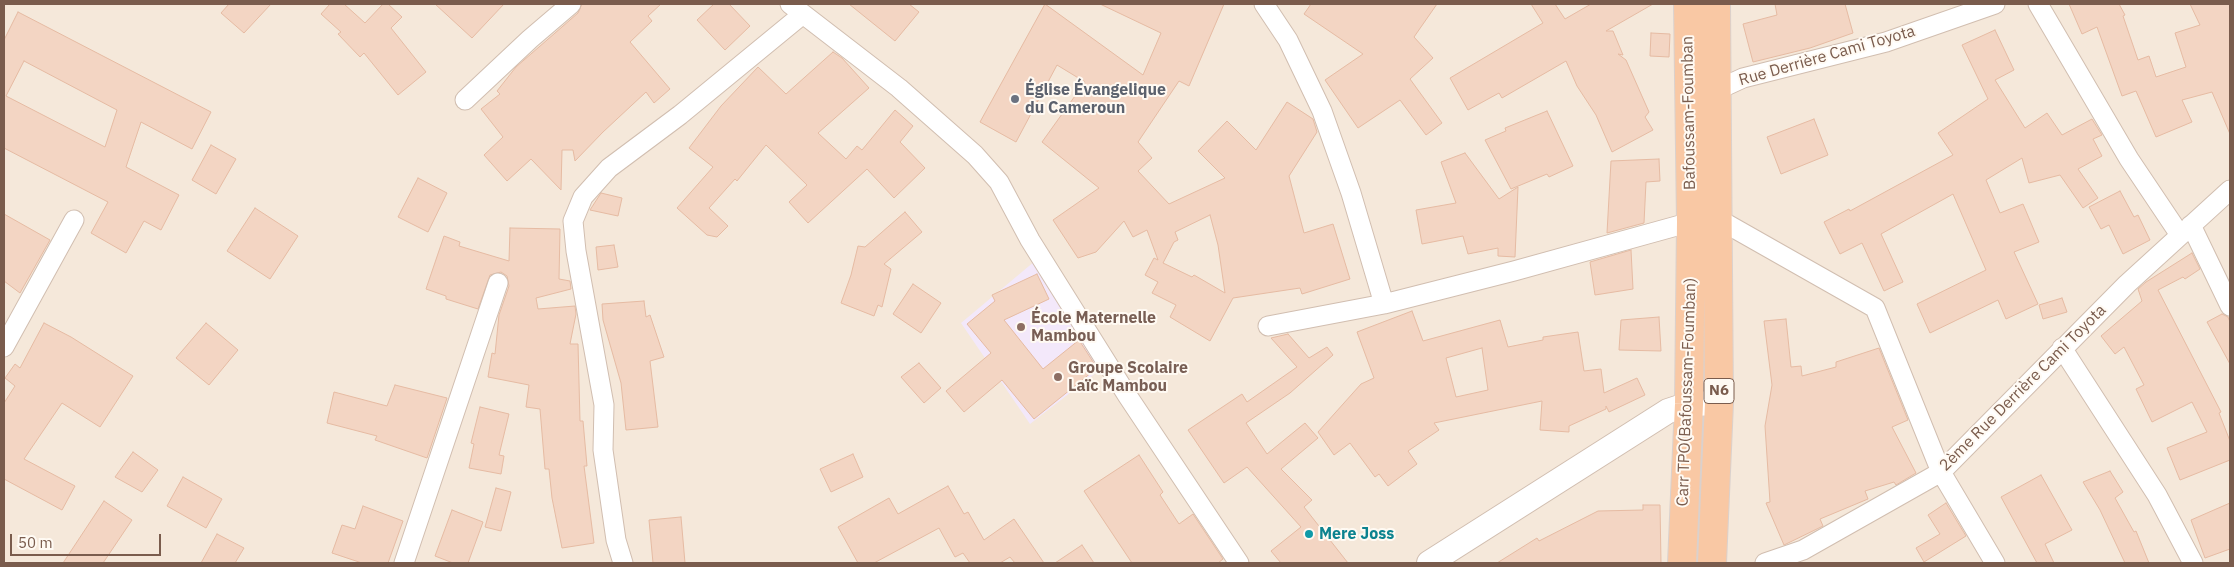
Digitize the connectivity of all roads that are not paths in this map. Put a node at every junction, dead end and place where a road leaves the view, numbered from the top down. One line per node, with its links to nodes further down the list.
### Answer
1 (571, 4): 9 (street)
2 (1264, 4): 16 (street)
3 (1688, 4): 13 (highway, Bafoussam-Foumban / N6)
4 (1716, 4): 8 (highway, Bafoussam-Foumban / N6)
5 (1995, 4): 8 (street, Rue Derrière Cami Toyota)
6 (2038, 4): 14 (street)
7 (796, 9): 25 (street); 26 (street)
8 (1717, 90): 11 (highway, Bafoussam-Foumban / N6)
9 (465, 100)
10 (2230, 190): 14 (street, 2ème Rue Derrière Cami Toyota)
11 (1718, 219): 13 (street); 21 (highway, Carr TPO(Bafoussam-Foumban) / N6); 23 (street)
12 (74, 220): 19 (street)
13 (1691, 222): 16 (street); 22 (highway, Carr TPO(Bafoussam-Foumban) / N6)
14 (2186, 230): 17 (street); 20 (street, 2ème Rue Derrière Cami Toyota)
15 (498, 283): 24 (street)
16 (1384, 304): 18 (street)
17 (2230, 306)
18 (1268, 326)
19 (4, 347)
20 (2062, 348): 23 (street, 2ème Rue Derrière Cami Toyota); 32 (street)
21 (1719, 403): 22 (street); 29 (highway, Carr TPO(Bafoussam-Foumban) / N6)
22 (1689, 404): 27 (street); 28 (highway, Carr TPO(Bafoussam-Foumban) / N6)
23 (1941, 472): 30 (street, 2ème Rue Derrière Cami Toyota); 31 (street)
24 (404, 563)
25 (623, 563)
26 (1239, 563)
27 (1429, 563)
28 (1682, 563)
29 (1712, 563)
30 (1765, 563)
31 (1995, 563)
32 (2193, 563)

